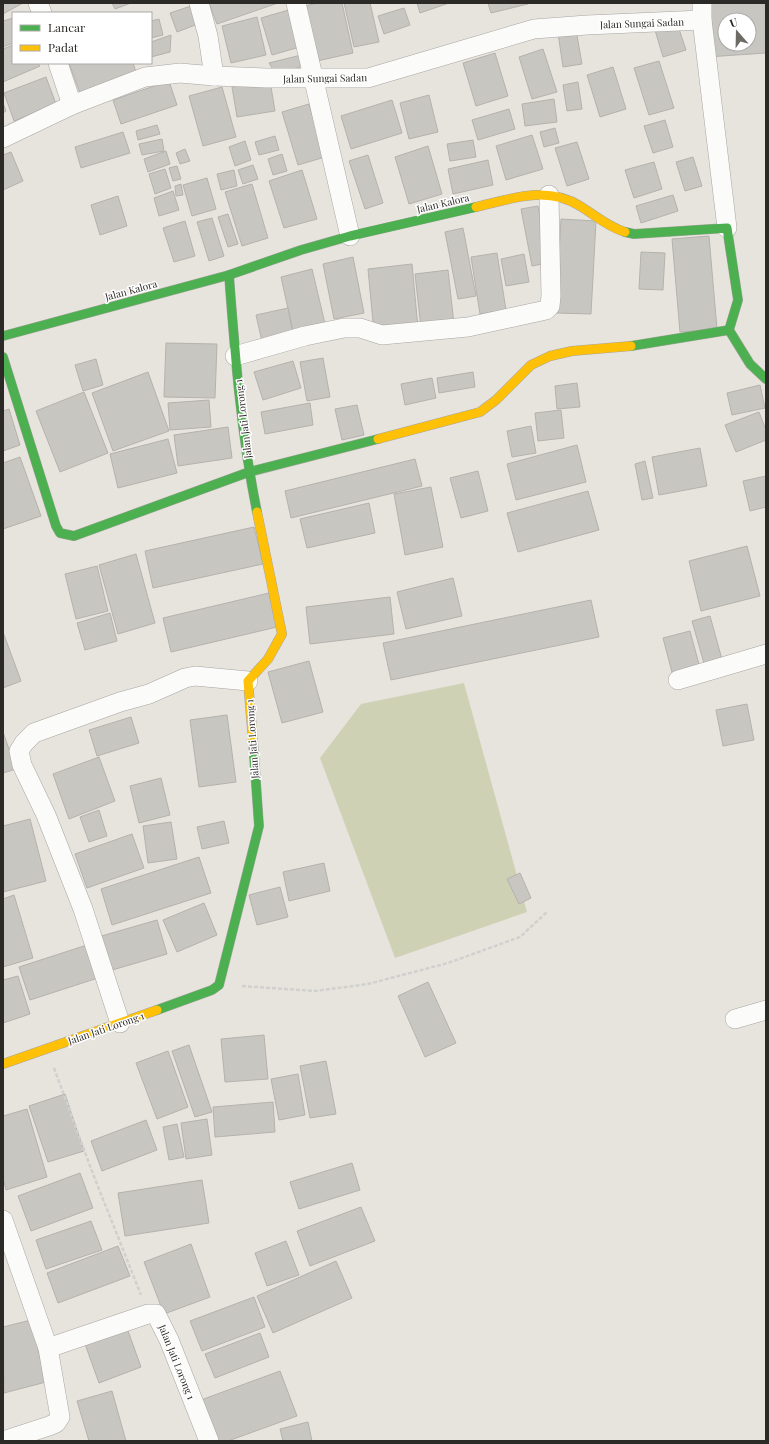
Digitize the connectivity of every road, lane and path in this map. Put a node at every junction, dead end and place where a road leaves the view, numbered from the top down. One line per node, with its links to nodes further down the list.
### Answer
1 (198, 3): 5 (street)
2 (296, 3): 6 (street)
3 (702, 12): 6 (street, Jalan Sungai Sadan); 10 (street)
4 (58, 64): 7 (street)
5 (214, 76): 6 (street, Jalan Sungai Sadan); 7 (street, Jalan Sungai Sadan)
6 (313, 79): 11 (street)
7 (72, 105): 8 (street, Jalan Sungai Sadan)
8 (3, 138)
9 (549, 194): 10 (street, Jalan Kalora); 11 (street, Jalan Kalora); 15 (street)
10 (727, 228): 13 (street)
11 (350, 236): 12 (street, Jalan Kalora)
12 (229, 275): 14 (street, Jalan Kalora); 15 (street, Jalan Jati Lorong 1)
13 (729, 330): 17 (street); 18 (street)
14 (3, 336)
15 (235, 356): 18 (street, Jalan Jati Lorong 1)
16 (3, 357): 18 (street)
17 (766, 379)
18 (249, 472): 21 (street, Jalan Jati Lorong 1)
19 (766, 654): 20 (street)
20 (678, 680)
21 (248, 681): 23 (street, Jalan Jati Lorong 1); 26 (street)
22 (547, 912): 23 (path)
23 (219, 985): 26 (street, Jalan Jati Lorong 1)
24 (766, 1010): 25 (street)
25 (734, 1019)
26 (120, 1023): 27 (street, Jalan Jati Lorong 1)
27 (47, 1048): 28 (street, Jalan Jati Lorong 1); 30 (path)
28 (3, 1064)
29 (3, 1220): 31 (street)
30 (148, 1314): 31 (street); 33 (street, Jalan Jati Lorong 1)
31 (48, 1348): 32 (street)
32 (3, 1441)
33 (209, 1441)

